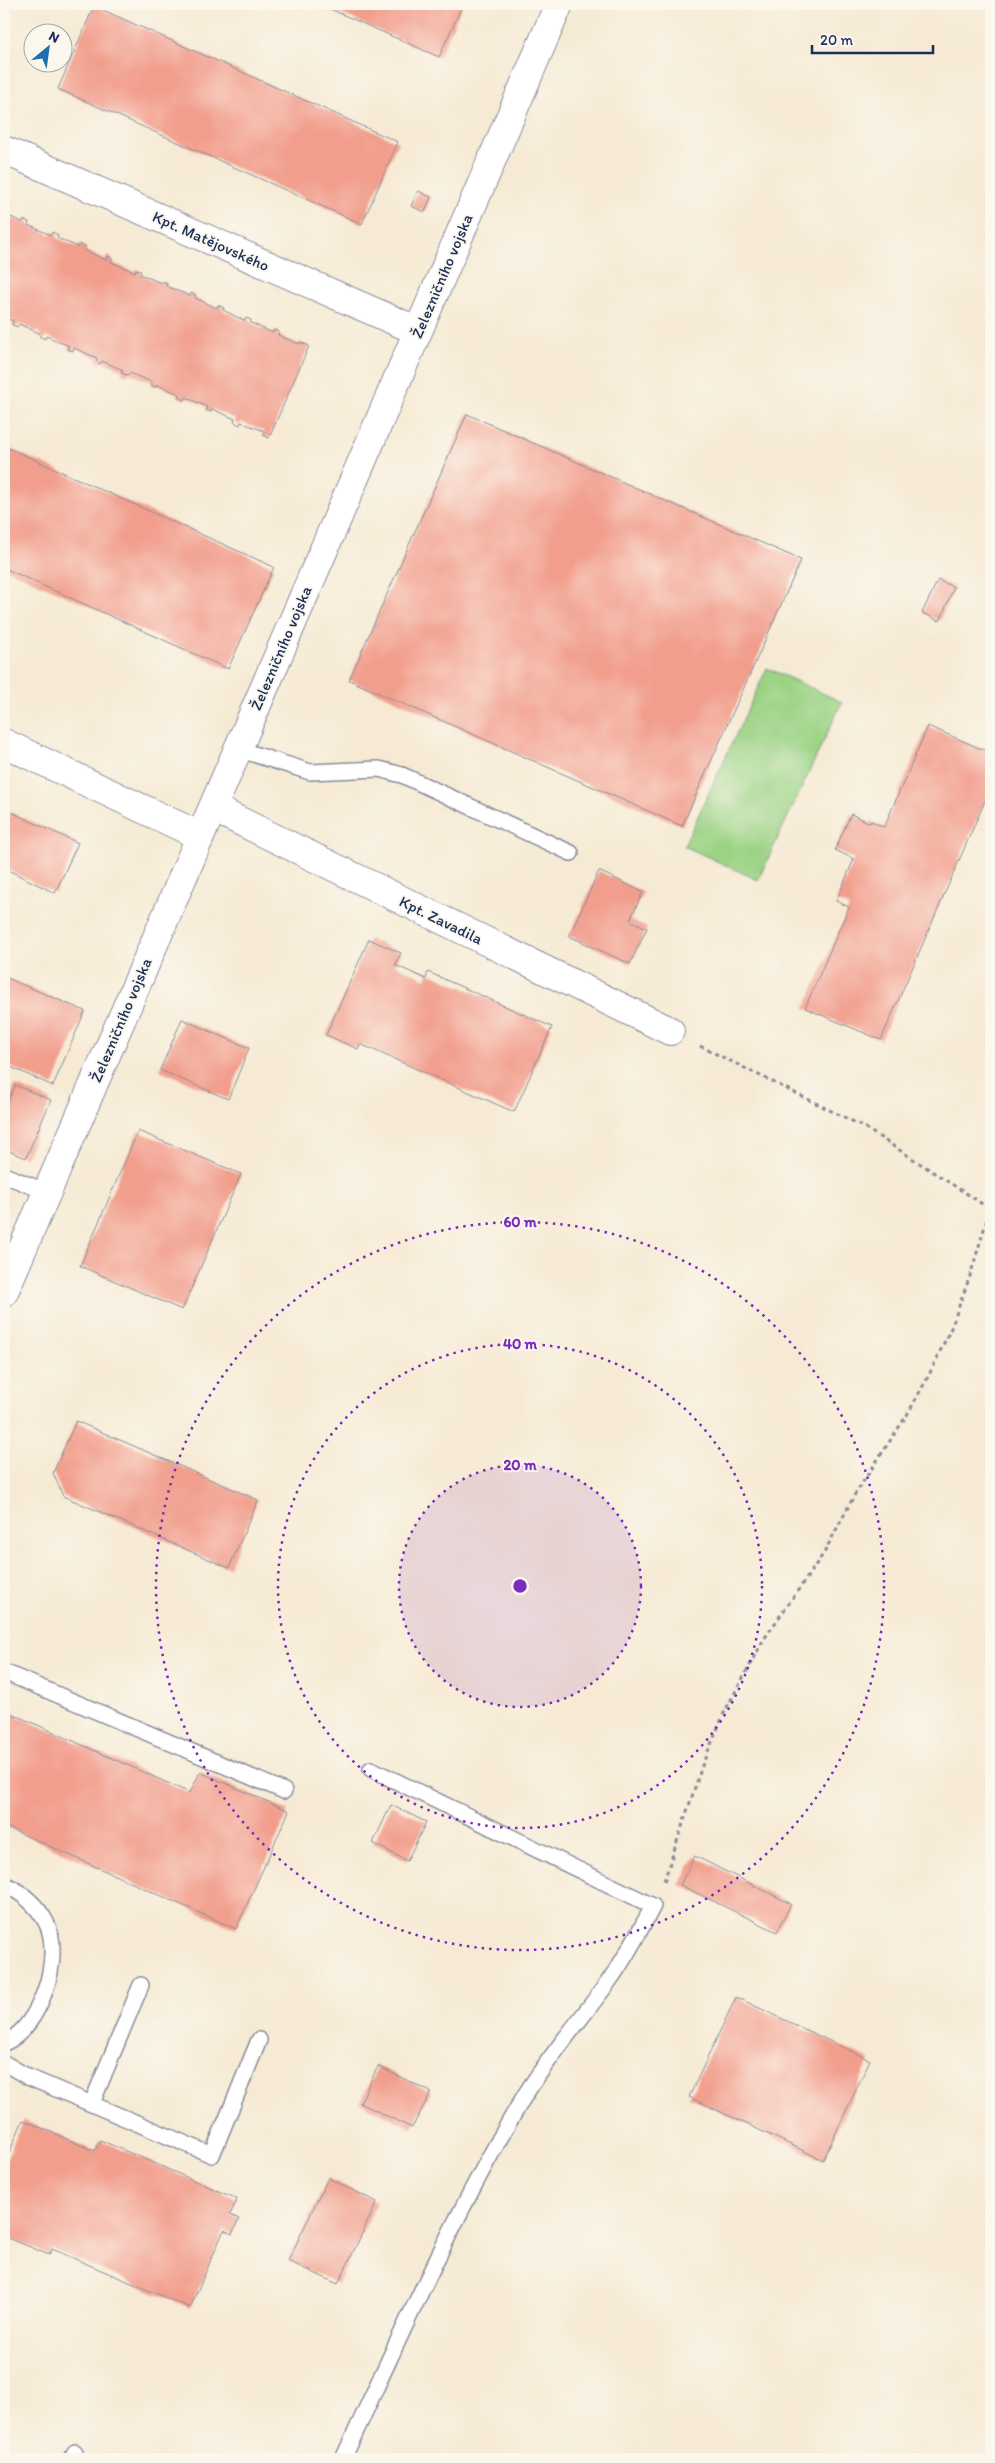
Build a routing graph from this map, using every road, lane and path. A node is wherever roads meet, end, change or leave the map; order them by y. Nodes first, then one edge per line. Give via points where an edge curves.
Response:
1 (559, 4) edge
2 (4, 150) edge
3 (418, 331) junction
4 (4, 742) edge
5 (238, 749) junction
6 (213, 808) junction
7 (200, 836) junction
8 (571, 852) dead end
9 (670, 1031) joint
10 (4, 1176) edge
11 (47, 1192) junction
12 (991, 1209) edge
13 (4, 1292) edge
14 (4, 1672) edge
15 (371, 1770) dead end
16 (284, 1791) dead end
17 (4, 1884) edge
18 (653, 1906) junction
19 (141, 1985) dead end
20 (259, 2040) dead end
21 (4, 2043) edge
22 (4, 2063) edge
23 (92, 2103) junction
24 (343, 2459) edge

1 - 3 street, Železničního vojska
2 - 3 street, Kpt. Matějovského
3 - 5 street, Železničního vojska
4 - 7 street
5 - 6 street, Železničního vojska
5 - 8 lane via 310,772 379,770 402,775
6 - 7 street, Železničního vojska
6 - 9 street, Kpt. Zavadila
7 - 11 street, Železničního vojska
9 - 12 path via 864,1127
10 - 11 lane
11 - 13 street, Železničního vojska
12 - 18 path via 951,1328 928,1377 907,1415 859,1486 824,1552 764,1639 725,1711 703,1763 667,1874
14 - 16 lane
15 - 18 lane
17 - 21 lane via 35,1906 47,1924 53,1947 45,1993 20,2032
18 - 24 lane via 610,1980 540,2070 520,2103 424,2288
19 - 23 lane
20 - 23 lane via 212,2154
22 - 23 lane

